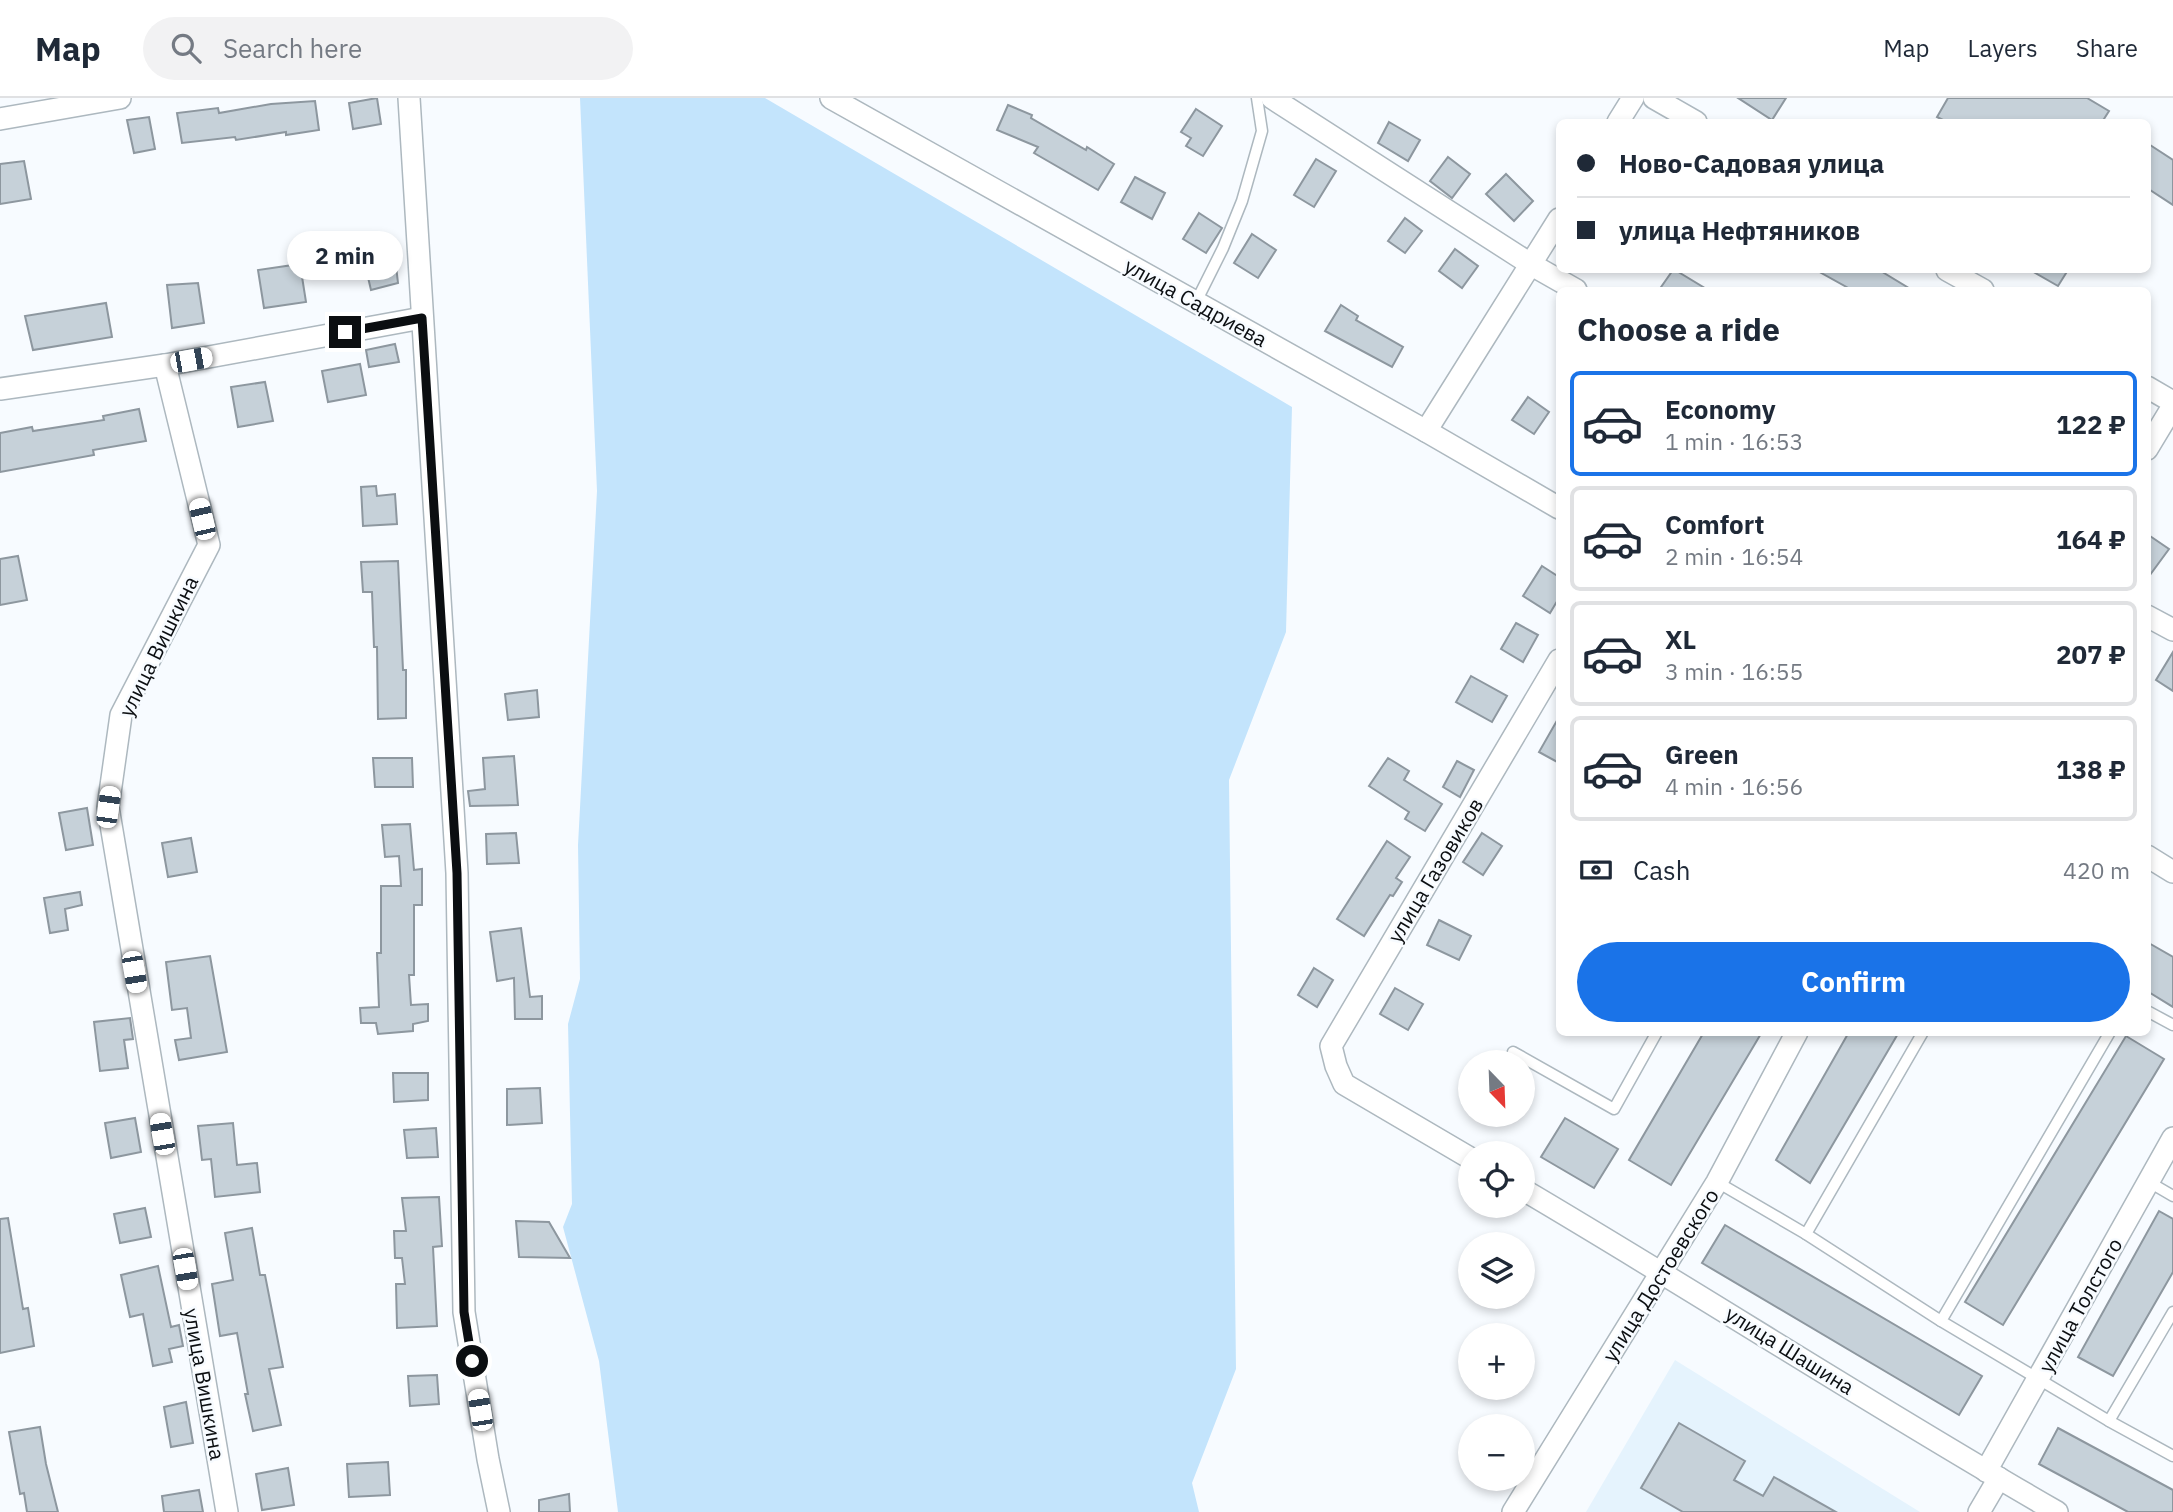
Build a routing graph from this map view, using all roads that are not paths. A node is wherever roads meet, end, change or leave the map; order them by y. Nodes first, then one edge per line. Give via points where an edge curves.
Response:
1 (120, 98) edge
2 (409, 98) edge
3 (831, 98) edge
4 (1257, 98) edge
5 (1272, 98) edge
6 (1633, 98) edge
7 (1654, 98) edge
8 (0, 119) edge
9 (1620, 119) edge
10 (1691, 119) edge
11 (1556, 224) edge
12 (1532, 265) junction
13 (1952, 273) edge
14 (1571, 287) edge
15 (1978, 287) edge
16 (1196, 302) junction
17 (422, 318) junction
18 (165, 365) junction
19 (0, 388) edge
20 (2151, 390) edge
21 (2173, 404) edge
22 (1426, 431) junction
23 (2151, 442) edge
24 (1556, 506) edge
25 (2151, 618) edge
26 (2173, 630) edge
27 (1556, 665) edge
28 (2151, 858) edge
29 (2173, 872) edge
30 (2151, 1013) edge
31 (2173, 1025) edge
32 (1655, 1036) edge
33 (1795, 1036) edge
34 (1921, 1036) edge
35 (2108, 1036) edge
36 (1535, 1064) edge
37 (2173, 1138) edge
38 (1458, 1151) edge
39 (1717, 1182) junction
40 (2149, 1182) junction
41 (2173, 1195) edge
42 (1535, 1197) edge
43 (1806, 1234) junction
44 (1661, 1271) junction
45 (2173, 1312) edge
46 (1941, 1321) junction
47 (2039, 1379) junction
48 (2109, 1421) junction
49 (2173, 1456) edge
50 (1992, 1475) junction
51 (227, 1512) edge
52 (499, 1512) edge
53 (1513, 1512) edge
54 (1979, 1512) edge
55 (2057, 1512) edge

1 - 8 street
2 - 17 street
3 - 16 street, улица Садриева
4 - 16 lane via 1262,131 1242,201
5 - 12 street
6 - 9 street
7 - 10 street
11 - 12 street
12 - 14 street
12 - 22 street
13 - 15 street
16 - 22 street, улица Садриева
17 - 18 street
17 - 52 street via 457,873 464,1312
18 - 19 street
18 - 51 street, улица Вишкина via 209,545 121,715 108,807
20 - 21 street
21 - 23 street
22 - 24 street, улица Садриева
25 - 26 street
27 - 38 street, улица Газовиков via 1331,1046 1344,1084
28 - 29 street
30 - 31 lane
32 - 36 lane via 1614,1109
33 - 39 street, улица Достоевского
34 - 43 lane
35 - 46 lane
37 - 40 street, улица Толстого
39 - 43 lane
39 - 44 street, улица Достоевского
40 - 41 lane
40 - 47 street, улица Толстого
42 - 44 street, улица Шашина
43 - 46 lane
44 - 50 street, улица Шашина
44 - 53 street, улица Достоевского
45 - 48 lane
46 - 47 lane
47 - 48 lane
47 - 50 street, улица Толстого
48 - 49 lane
50 - 54 street, улица Толстого
50 - 55 street, улица Шашина

